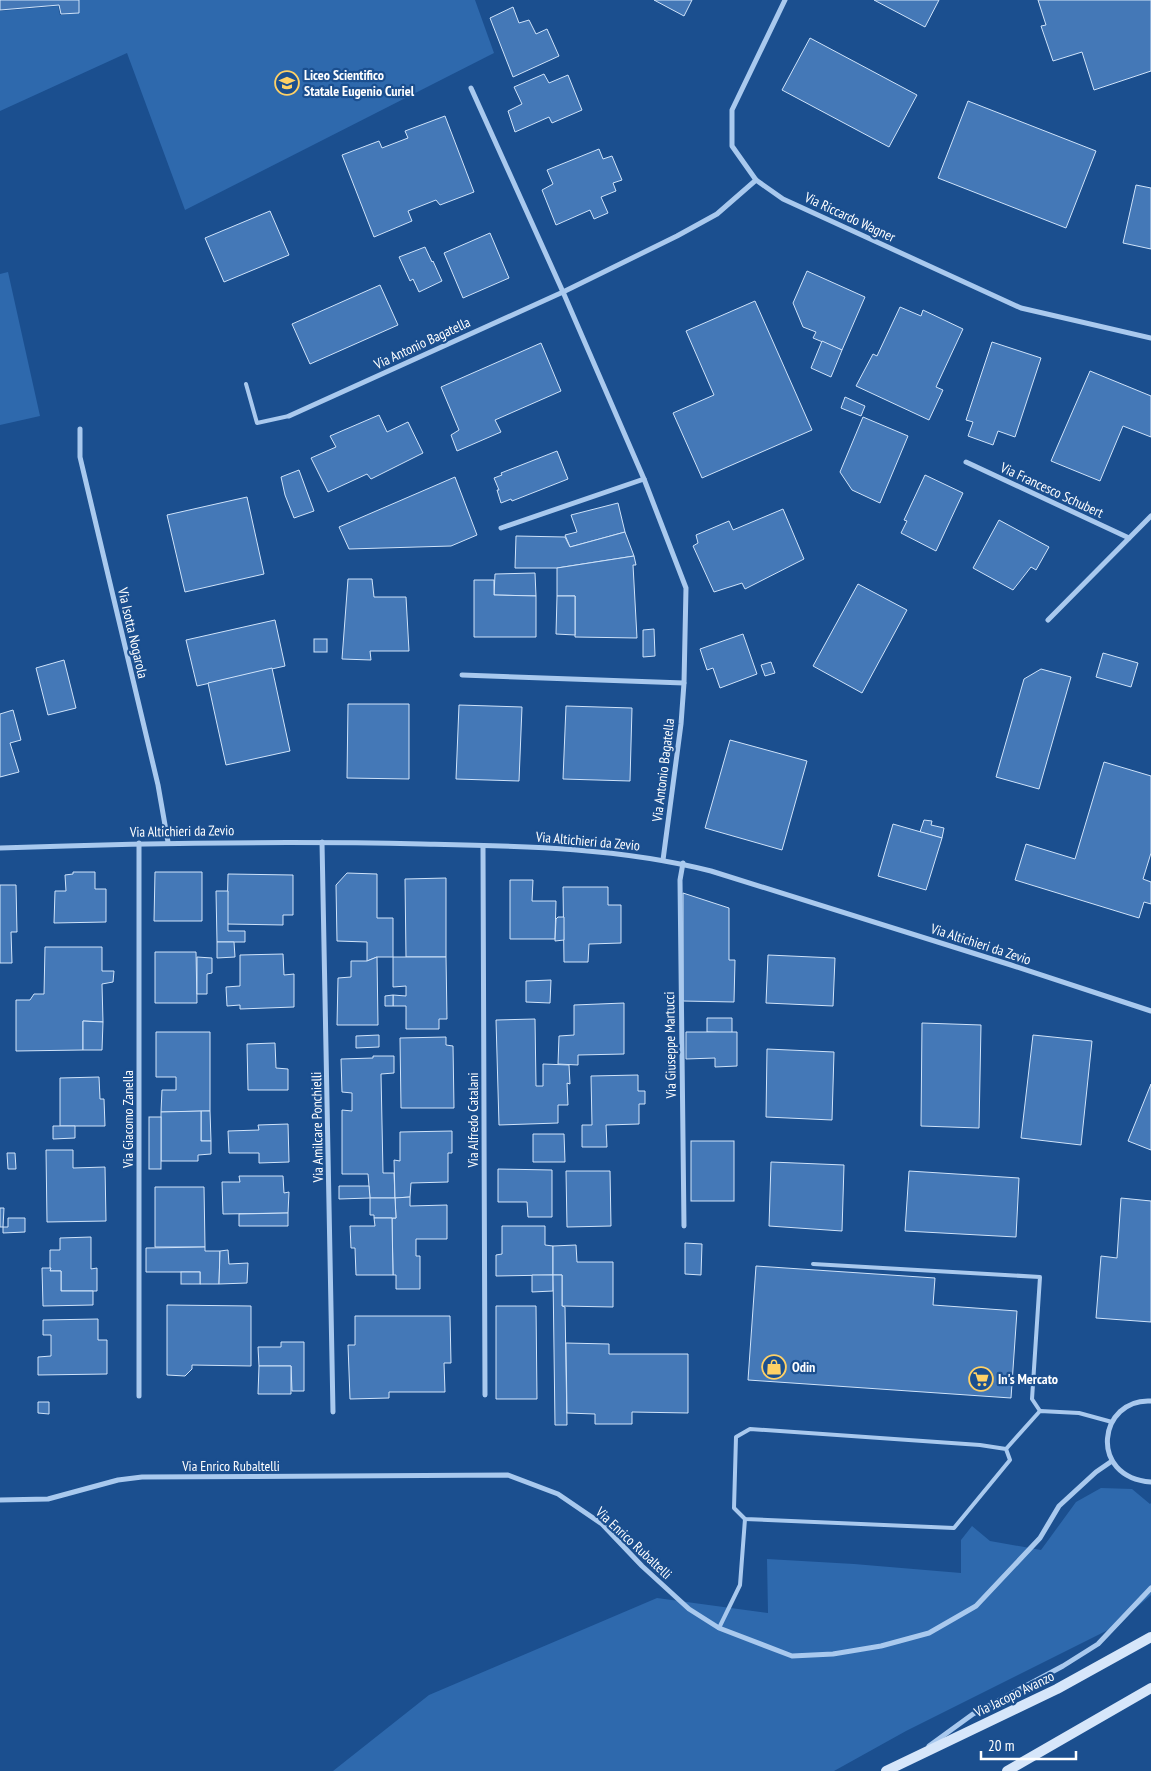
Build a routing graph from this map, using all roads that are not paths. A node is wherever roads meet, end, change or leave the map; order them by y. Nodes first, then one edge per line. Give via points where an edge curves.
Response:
1 (785, 0) edge
2 (470, 88) dead end
3 (756, 180) junction
4 (563, 292) junction
5 (1151, 338) edge
6 (246, 384) dead end
7 (290, 416) joint
8 (80, 429) dead end
9 (966, 462) dead end
10 (644, 479) junction
11 (1151, 516) edge
12 (501, 528) dead end
13 (1129, 538) junction
14 (1048, 620) dead end
15 (462, 675) dead end
16 (684, 684) junction
17 (168, 842) junction
18 (322, 842) junction
19 (140, 843) junction
20 (483, 846) junction
21 (0, 848) edge
22 (663, 860) junction
23 (683, 864) junction
24 (1151, 1011) edge
25 (684, 1226) dead end
26 (813, 1264) dead end
27 (485, 1395) dead end
28 (139, 1396) dead end
29 (1151, 1401) edge
30 (1040, 1411) junction
31 (333, 1412) dead end
32 (1112, 1422) junction
33 (1006, 1449) junction
34 (1112, 1461) junction
35 (1151, 1482) edge
36 (0, 1500) edge
37 (745, 1519) junction
38 (1151, 1588) edge
39 (719, 1628) junction
40 (1151, 1637) edge
41 (1151, 1688) edge
42 (915, 1756) junction
43 (886, 1771) edge
44 (1008, 1771) edge

1 - 3 street, Via Riccardo Wagner via 732,110 732,146
2 - 4 street, Via Antonio Bagatella
3 - 4 street via 717,214
3 - 5 street, Via Riccardo Wagner via 783,199 1021,308
4 - 7 street, Via Antonio Bagatella
4 - 10 street, Via Antonio Bagatella
6 - 7 lane via 257,423
8 - 17 street, Via Isotta Nogarola via 80,457 158,786
9 - 13 street, Via Francesco Schubert
10 - 12 street
10 - 16 street, Via Antonio Bagatella via 686,588
11 - 13 street
13 - 14 street
15 - 16 street
16 - 22 street, Via Antonio Bagatella
17 - 18 street, Via Altichieri da Zevio
17 - 19 street, Via Altichieri da Zevio
18 - 20 street, Via Altichieri da Zevio
18 - 31 street, Via Amilcare Ponchielli
19 - 21 street, Via Altichieri da Zevio
19 - 28 street, Via Giacomo Zanella
20 - 22 street, Via Altichieri da Zevio via 583,850
20 - 27 street, Via Alfredo Catalani
22 - 23 street, Via Altichieri da Zevio
23 - 24 street, Via Altichieri da Zevio
23 - 25 street, Via Giuseppe Martucci via 680,890
26 - 30 lane via 1040,1277 1032,1398
29 - 32 street via 1135,1402
30 - 32 lane via 1079,1413
30 - 33 lane
32 - 34 street via 1107,1440
33 - 37 lane via 1010,1460 954,1528
33 - 37 lane via 980,1444 750,1429 736,1437 734,1508
34 - 35 street via 1128,1477
34 - 39 street, Via Enrico Rubaltelli via 1059,1506 1040,1538 976,1606 929,1633 881,1646 833,1654 792,1656
36 - 39 street, Via Enrico Rubaltelli via 48,1499 118,1480 142,1477 508,1475 558,1494 602,1524 689,1609
37 - 39 lane via 740,1585
38 - 42 street via 1098,1644 973,1714
40 - 42 main road, Via Jacopo Avanzo via 1057,1689
41 - 44 main road
42 - 43 main road, Via Jacopo Avanzo

